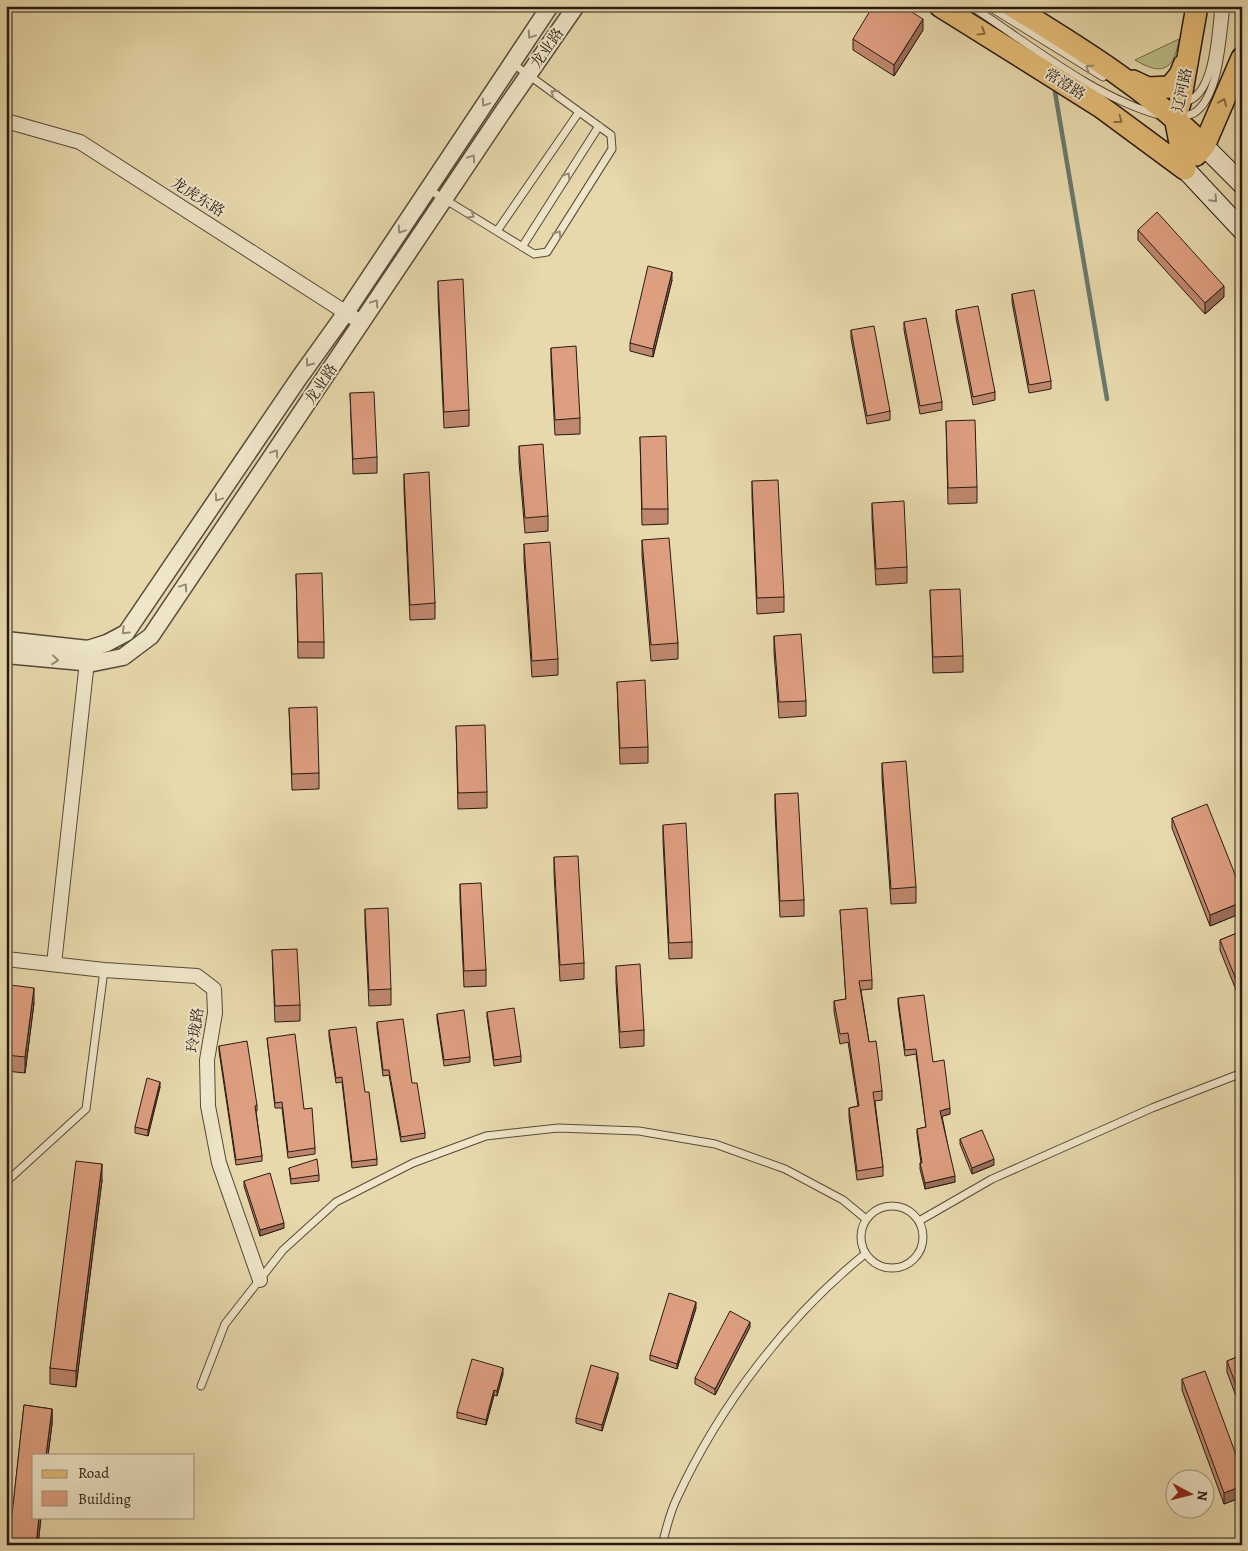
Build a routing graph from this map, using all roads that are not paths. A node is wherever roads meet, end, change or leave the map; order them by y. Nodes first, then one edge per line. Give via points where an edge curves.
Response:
1 (550, 6) edge
2 (576, 6) edge
3 (940, 6) edge
4 (971, 6) edge
5 (988, 6) edge
6 (1012, 6) edge
7 (1197, 6) edge
8 (1219, 6) edge
9 (1226, 6) edge
10 (1192, 44) junction
11 (1242, 58) edge
12 (512, 63) junction
13 (528, 75) junction
14 (1118, 81) junction
15 (1168, 104) junction
16 (579, 112) junction
17 (6, 121) edge
18 (599, 126) junction
19 (1204, 146) junction
20 (1185, 169) junction
21 (1242, 184) edge
22 (428, 189) junction
23 (444, 199) junction
24 (1242, 230) edge
25 (497, 232) junction
26 (522, 247) junction
27 (347, 311) junction
28 (362, 323) junction
29 (6, 640) edge
30 (6, 655) edge
31 (88, 656) junction
32 (6, 959) edge
33 (54, 964) junction
34 (104, 970) junction
35 (1242, 1073) edge
36 (6, 1182) edge
37 (866, 1219) junction
38 (919, 1221) junction
39 (865, 1254) junction
40 (260, 1280) junction
41 (201, 1386) dead end
42 (662, 1545) edge

1 -> 12 street, 龙业路
2 - 13 street, 龙业路
3 -> 20 main road, 常澄路 via 1101,107
4 - 15 lane via 1103,92 1139,109
14 -> 5 lane
6 - 14 main road
7 - 10 main road, 辽河路
8 - 15 lane via 1206,83 1196,98
9 - 15 lane via 1209,94 1193,114
10 - 14 main road via 1180,75 1170,87 1148,88
10 - 15 main road, 辽河路
19 -> 11 main road
12 - 13 lane
12 -> 22 street, 龙业路
16 -> 13 lane
23 -> 13 street, 龙业路
14 - 15 main road
15 - 19 main road
15 - 20 main road, 辽河路
16 - 18 lane
16 - 25 lane
17 - 27 street, 龙虎东路 via 80,142
26 -> 18 lane
26 -> 18 lane via 534,254 547,252 612,149 611,135
19 - 20 main road
19 - 21 main road
20 -> 24 main road
22 - 23 lane
22 -> 27 street, 龙业路
23 -> 25 lane
28 -> 23 street, 龙业路
25 - 26 lane
27 - 28 street, 龙虎东路
27 -> 31 street, 龙业路 via 126,633
31 -> 28 street, 龙业路 via 123,657 151,636
29 - 31 street, 龙业路
30 -> 31 street, 龙业路
31 - 33 street
32 - 33 street, 玲珑路
33 - 34 street, 玲珑路
34 - 36 lane via 86,1108
34 - 40 street, 玲珑路 via 197,976 214,990 215,1013 207,1060 208,1106 219,1163
35 - 38 lane via 1152,1108 992,1179
37 - 38 lane via 875,1210 899,1206
37 - 39 lane via 860,1239
37 - 40 lane via 843,1200 785,1169 715,1144 640,1130 558,1128 486,1136 413,1163 336,1202 282,1250
38 - 39 lane via 922,1247 904,1266 891,1269 878,1266
39 - 42 lane via 834,1279 764,1357 708,1437 676,1500
40 - 41 lane via 225,1324

